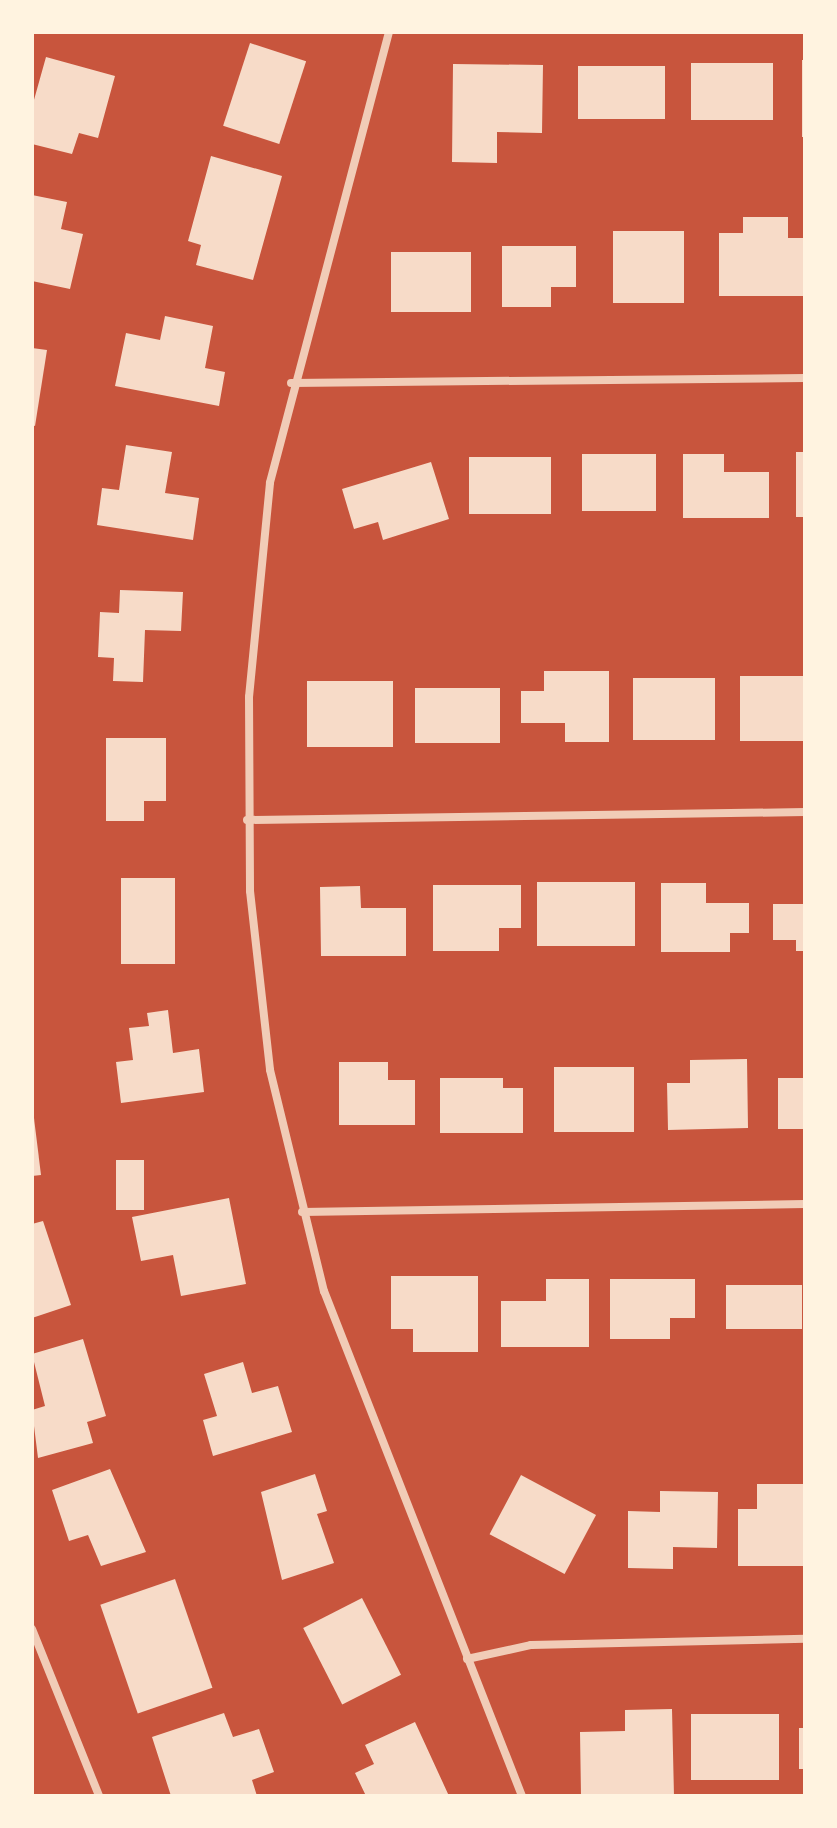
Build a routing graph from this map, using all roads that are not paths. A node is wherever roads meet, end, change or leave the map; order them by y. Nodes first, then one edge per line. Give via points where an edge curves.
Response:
1 (389, 32) edge
2 (805, 378) edge
3 (291, 383) junction
4 (805, 812) edge
5 (247, 820) junction
6 (805, 1204) edge
7 (302, 1212) junction
8 (32, 1629) edge
9 (805, 1639) edge
10 (467, 1659) junction
11 (99, 1796) edge
12 (522, 1796) edge

1 - 3 street
2 - 3 street
3 - 5 street via 257,589
4 - 5 street
5 - 7 street via 261,1010
6 - 7 street
7 - 10 street via 347,1359
8 - 11 street
9 - 10 street via 531,1645
10 - 12 street

